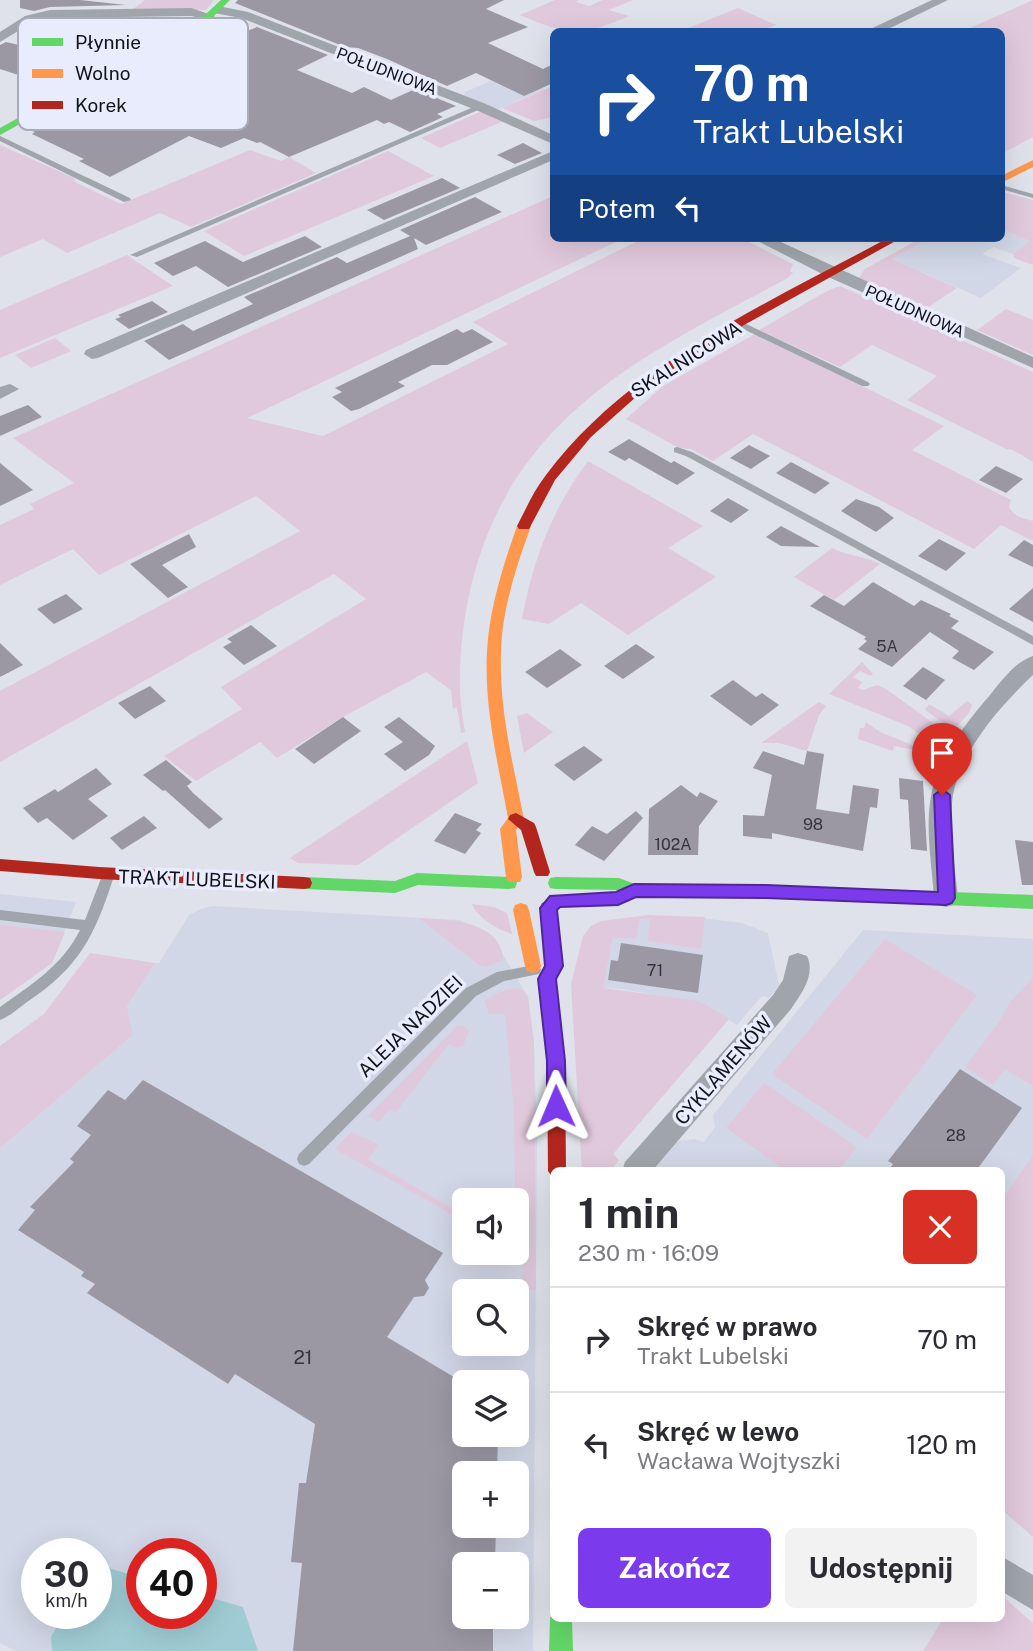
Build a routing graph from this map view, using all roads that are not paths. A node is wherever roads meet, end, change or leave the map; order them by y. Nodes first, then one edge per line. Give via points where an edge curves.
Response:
1 (942, 0) edge
2 (218, 9) edge
3 (33, 18) edge
4 (202, 18) edge
5 (18, 26) edge
6 (879, 28) edge
7 (0, 38) edge
8 (481, 107) junction
9 (18, 122) edge
10 (0, 132) edge
11 (0, 138) edge
12 (550, 139) edge
13 (550, 156) edge
14 (1033, 163) edge
15 (1005, 178) edge
16 (1005, 188) edge
17 (1033, 196) edge
18 (127, 201) dead end
19 (768, 242) edge
20 (889, 242) edge
21 (134, 255) dead end
22 (832, 274) junction
23 (740, 324) junction
24 (92, 354) dead end
25 (1033, 363) edge
26 (865, 384) dead end
27 (677, 450) dead end
28 (1033, 641) edge
29 (1033, 663) edge
30 (516, 819) junction
31 (0, 864) edge
32 (542, 872) junction
33 (108, 876) junction
34 (512, 880) junction
35 (556, 883) junction
36 (395, 887) junction
37 (634, 890) junction
38 (421, 896) dead end
39 (946, 898) junction
40 (585, 900) dead end
41 (1033, 902) edge
42 (557, 903) junction
43 (521, 910) junction
44 (0, 915) edge
45 (88, 926) junction
46 (798, 963) dead end
47 (541, 974) junction
48 (0, 1014) edge
49 (304, 1159) dead end
50 (557, 1167) edge
51 (638, 1167) edge
52 (1005, 1575) edge
53 (1033, 1594) edge
54 (561, 1622) edge
55 (561, 1651) edge

1 - 6 street
2 - 3 street, POŁUDNIOWA
2 - 4 street
2 - 8 street, POŁUDNIOWA
5 - 7 street, POŁUDNIOWA
8 - 12 street, POŁUDNIOWA
8 - 21 lane
9 - 10 street
11 - 18 lane
13 - 24 street
14 - 15 street
16 - 17 lane
19 - 22 street, POŁUDNIOWA
20 - 22 street, SKALNICOWA
22 - 23 street, SKALNICOWA
22 - 25 street, POŁUDNIOWA
23 - 26 lane
23 - 30 street, SKALNICOWA via 661,371 612,409 552,475 525,525 508,571 495,656 499,722
27 - 28 lane
29 - 39 street via 995,700 951,769 942,795
30 - 32 street, SKALNICOWA via 528,827
30 - 34 street, SKALNICOWA via 509,829
31 - 33 street, TRAKT LUBELSKI
32 - 34 street via 526,872
32 - 35 street
33 - 36 street, TRAKT LUBELSKI
33 - 45 lane
34 - 36 street, TRAKT LUBELSKI via 417,879
34 - 43 street via 508,897
35 - 37 street via 619,884
35 - 42 street
36 - 38 street, TRAKT LUBELSKI
37 - 39 street
37 - 40 street via 618,898
39 - 41 street
42 - 43 street via 538,912
42 - 47 street via 554,966
43 - 47 street
44 - 45 lane
45 - 48 lane via 68,962
46 - 51 street, CYKLAMENÓW via 795,983 782,1002
47 - 49 lane, ALEJA NADZIEI via 502,976 471,992
47 - 50 street via 556,1061
52 - 53 street
54 - 55 street

